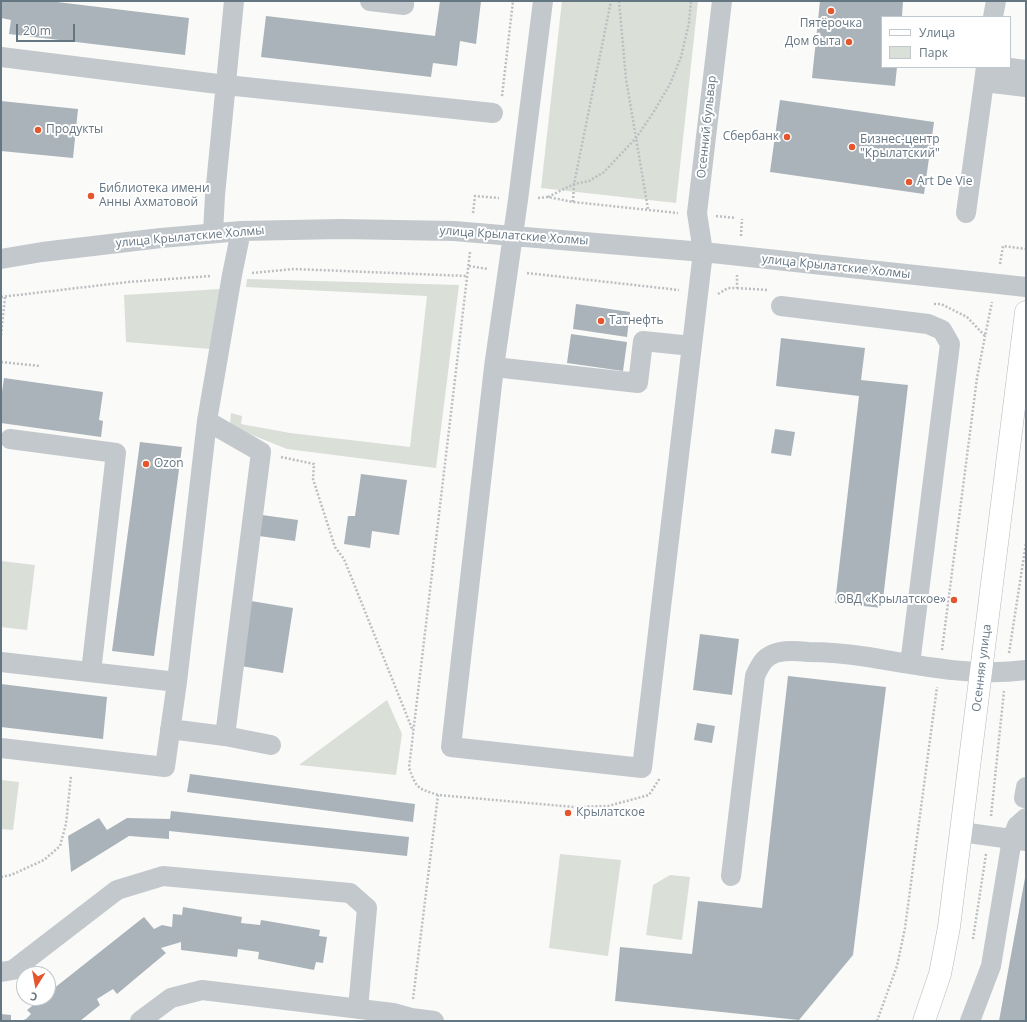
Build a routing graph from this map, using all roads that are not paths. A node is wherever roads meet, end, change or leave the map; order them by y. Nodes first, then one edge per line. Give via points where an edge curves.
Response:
1 (234, 1) edge
2 (370, 1) edge
3 (404, 1) edge
4 (543, 1) edge
5 (722, 1) edge
6 (996, 1) edge
7 (993, 16) edge
8 (1, 57) edge
9 (1010, 68) edge
10 (1026, 70) edge
11 (985, 74) edge
12 (226, 85) junction
13 (1026, 87) edge
14 (493, 113) road end
15 (966, 213) dead end
16 (241, 231) junction
17 (213, 233) junction
18 (513, 235) junction
19 (703, 252) junction
20 (1, 259) edge
21 (1026, 287) edge
22 (781, 306) dead end
23 (1026, 312) edge
24 (692, 346) junction
25 (494, 367) junction
26 (207, 420) junction
27 (10, 439) dead end
28 (1, 662) edge
29 (910, 664) junction
30 (1026, 670) edge
31 (91, 672) junction
32 (982, 672) junction
33 (177, 682) junction
34 (170, 729) junction
35 (225, 736) junction
36 (271, 744) dead end
37 (1, 748) edge
38 (1026, 818) edge
39 (961, 832) junction
40 (1019, 840) edge
41 (731, 876) dead end
42 (1, 972) edge
43 (358, 1009) junction
44 (411, 1020) edge
45 (140, 1021) edge
46 (434, 1021) edge
47 (924, 1021) edge
48 (970, 1021) edge

1 - 12 street
2 - 3 street via 404,5
4 - 18 street
5 - 19 street, Осенний бульвар via 697,213
6 - 7 street
8 - 12 street
9 - 10 street
11 - 13 street
11 - 15 street
12 - 14 street
12 - 17 street
16 - 17 street, улица Крылатские Холмы
16 - 18 street, улица Крылатские Холмы via 341,229
16 - 26 street
17 - 20 street, улица Крылатские Холмы
18 - 19 street, улица Крылатские Холмы
18 - 25 street
19 - 21 street, улица Крылатские Холмы
19 - 24 street, Осенний бульвар
22 - 29 street via 928,324 942,330 950,344
23 - 32 main road, Осенняя улица
24 - 25 street via 643,341 638,383
24 - 25 street, Осенний бульвар via 642,768 452,747
26 - 33 street
26 - 35 street via 261,452
27 - 31 street via 116,454
28 - 31 street
29 - 32 street via 939,670
29 - 41 street via 839,653 800,651 780,652 762,662 756,676
30 - 32 street
31 - 33 street
32 - 39 main road, Осенняя улица
33 - 34 street
34 - 35 street
34 - 37 street via 165,767
35 - 36 street
38 - 40 street via 1017,826
39 - 40 street
39 - 47 main road, Осенняя улица via 950,927
40 - 48 street via 991,966
42 - 43 street via 13,970 117,890 163,876 350,893 367,908
43 - 44 street via 393,1013
43 - 45 street via 202,990 171,998
44 - 46 street

